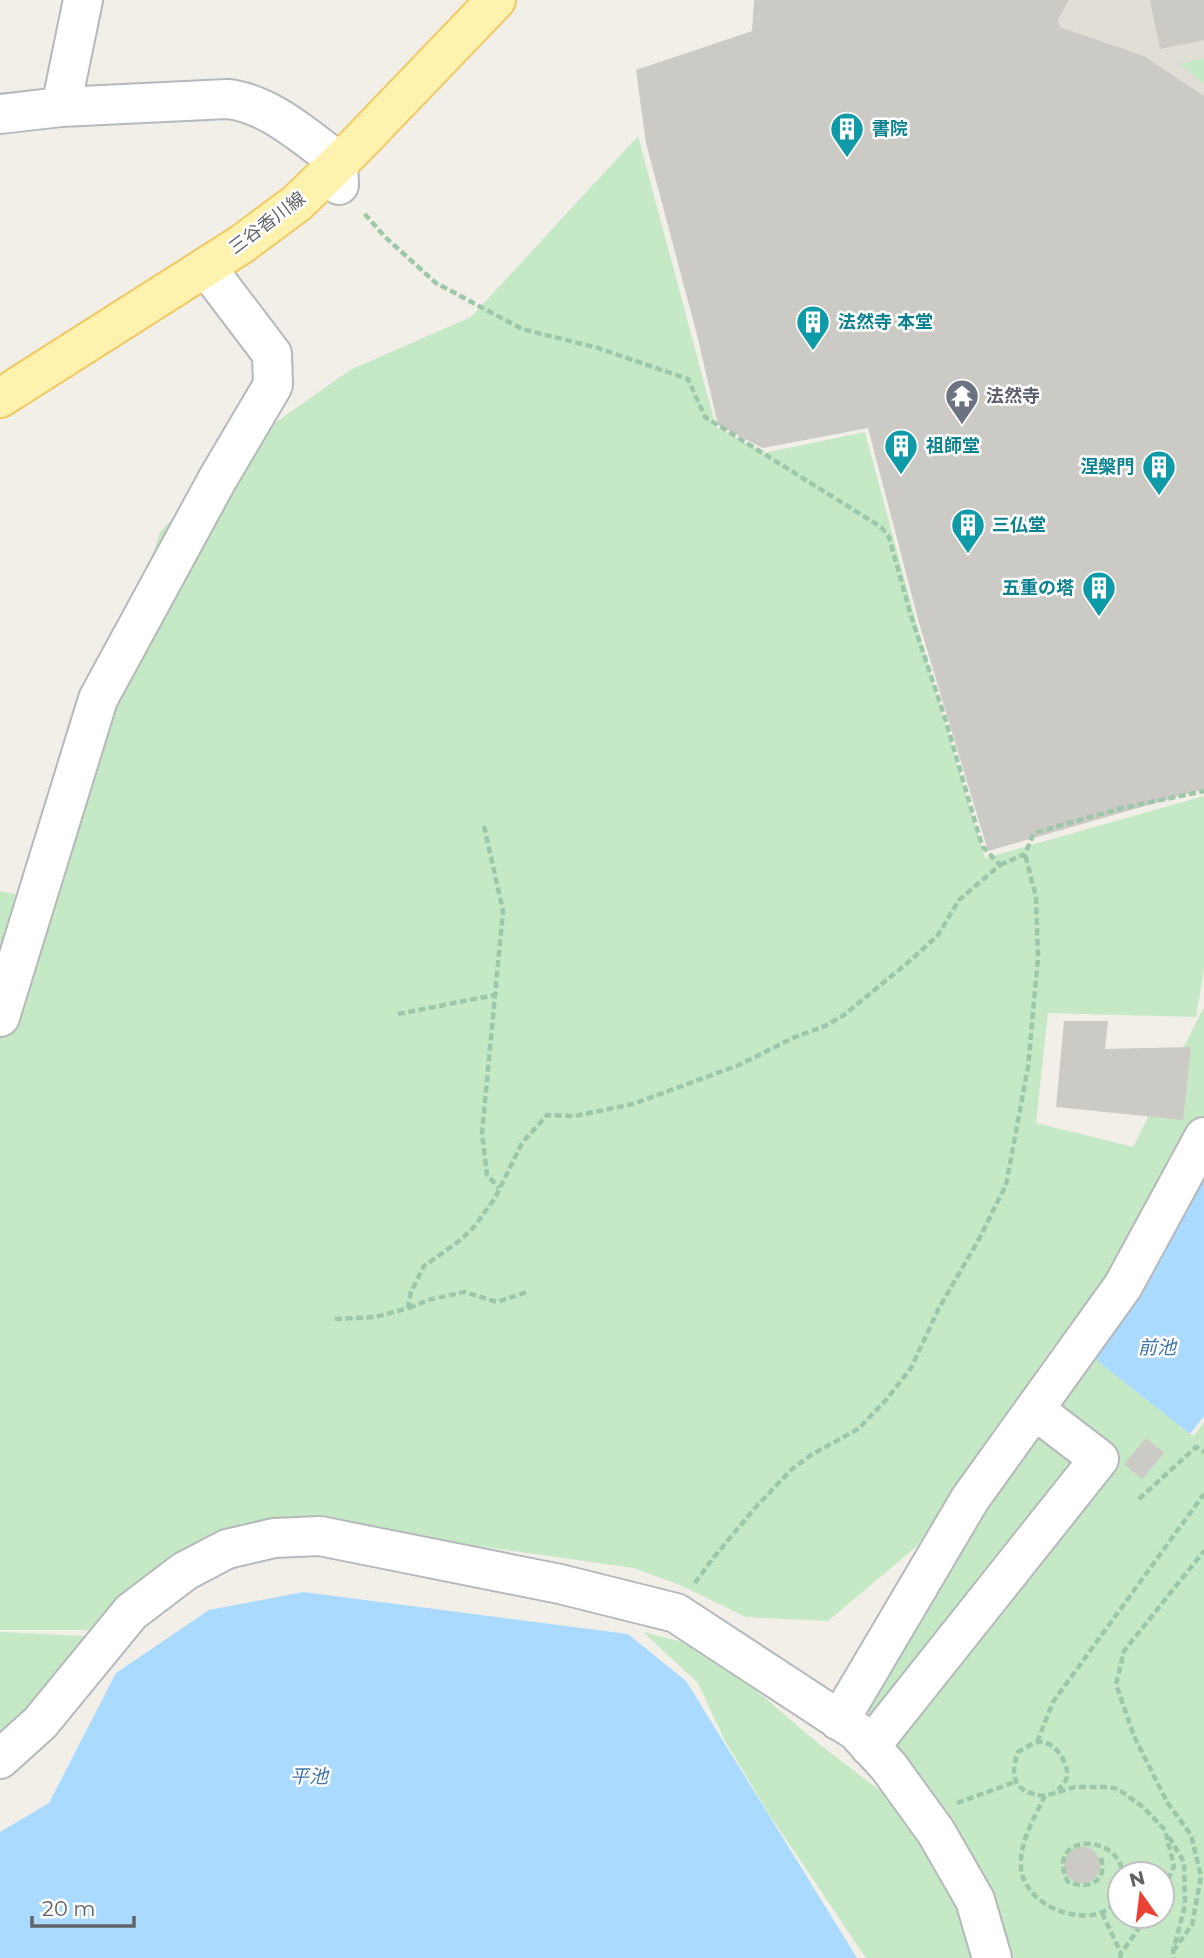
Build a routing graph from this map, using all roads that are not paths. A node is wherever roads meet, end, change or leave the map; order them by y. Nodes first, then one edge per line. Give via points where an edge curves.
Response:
1 (83, 0) edge
2 (496, 0) edge
3 (61, 107) junction
4 (0, 114) edge
5 (339, 173) junction
6 (206, 267) junction
7 (0, 398) edge
8 (0, 1017) edge
9 (1204, 1137) edge
10 (1035, 1410) junction
11 (839, 1721) junction
12 (870, 1747) junction
13 (0, 1759) edge
14 (992, 1958) edge

1 - 3 street
2 - 5 main road, 三谷香川線 via 355,148
3 - 4 street
3 - 5 street via 243,101 283,122
5 - 6 main road, 三谷香川線
6 - 7 main road, 三谷香川線
6 - 8 street via 272,354 273,385 98,699
9 - 10 street via 1123,1286
10 - 11 street via 970,1499
10 - 12 street via 1099,1459
11 - 12 street
11 - 13 street via 676,1613 560,1584 320,1536 274,1538 227,1549 185,1571 131,1612 40,1723
12 - 14 street via 923,1815 975,1900

